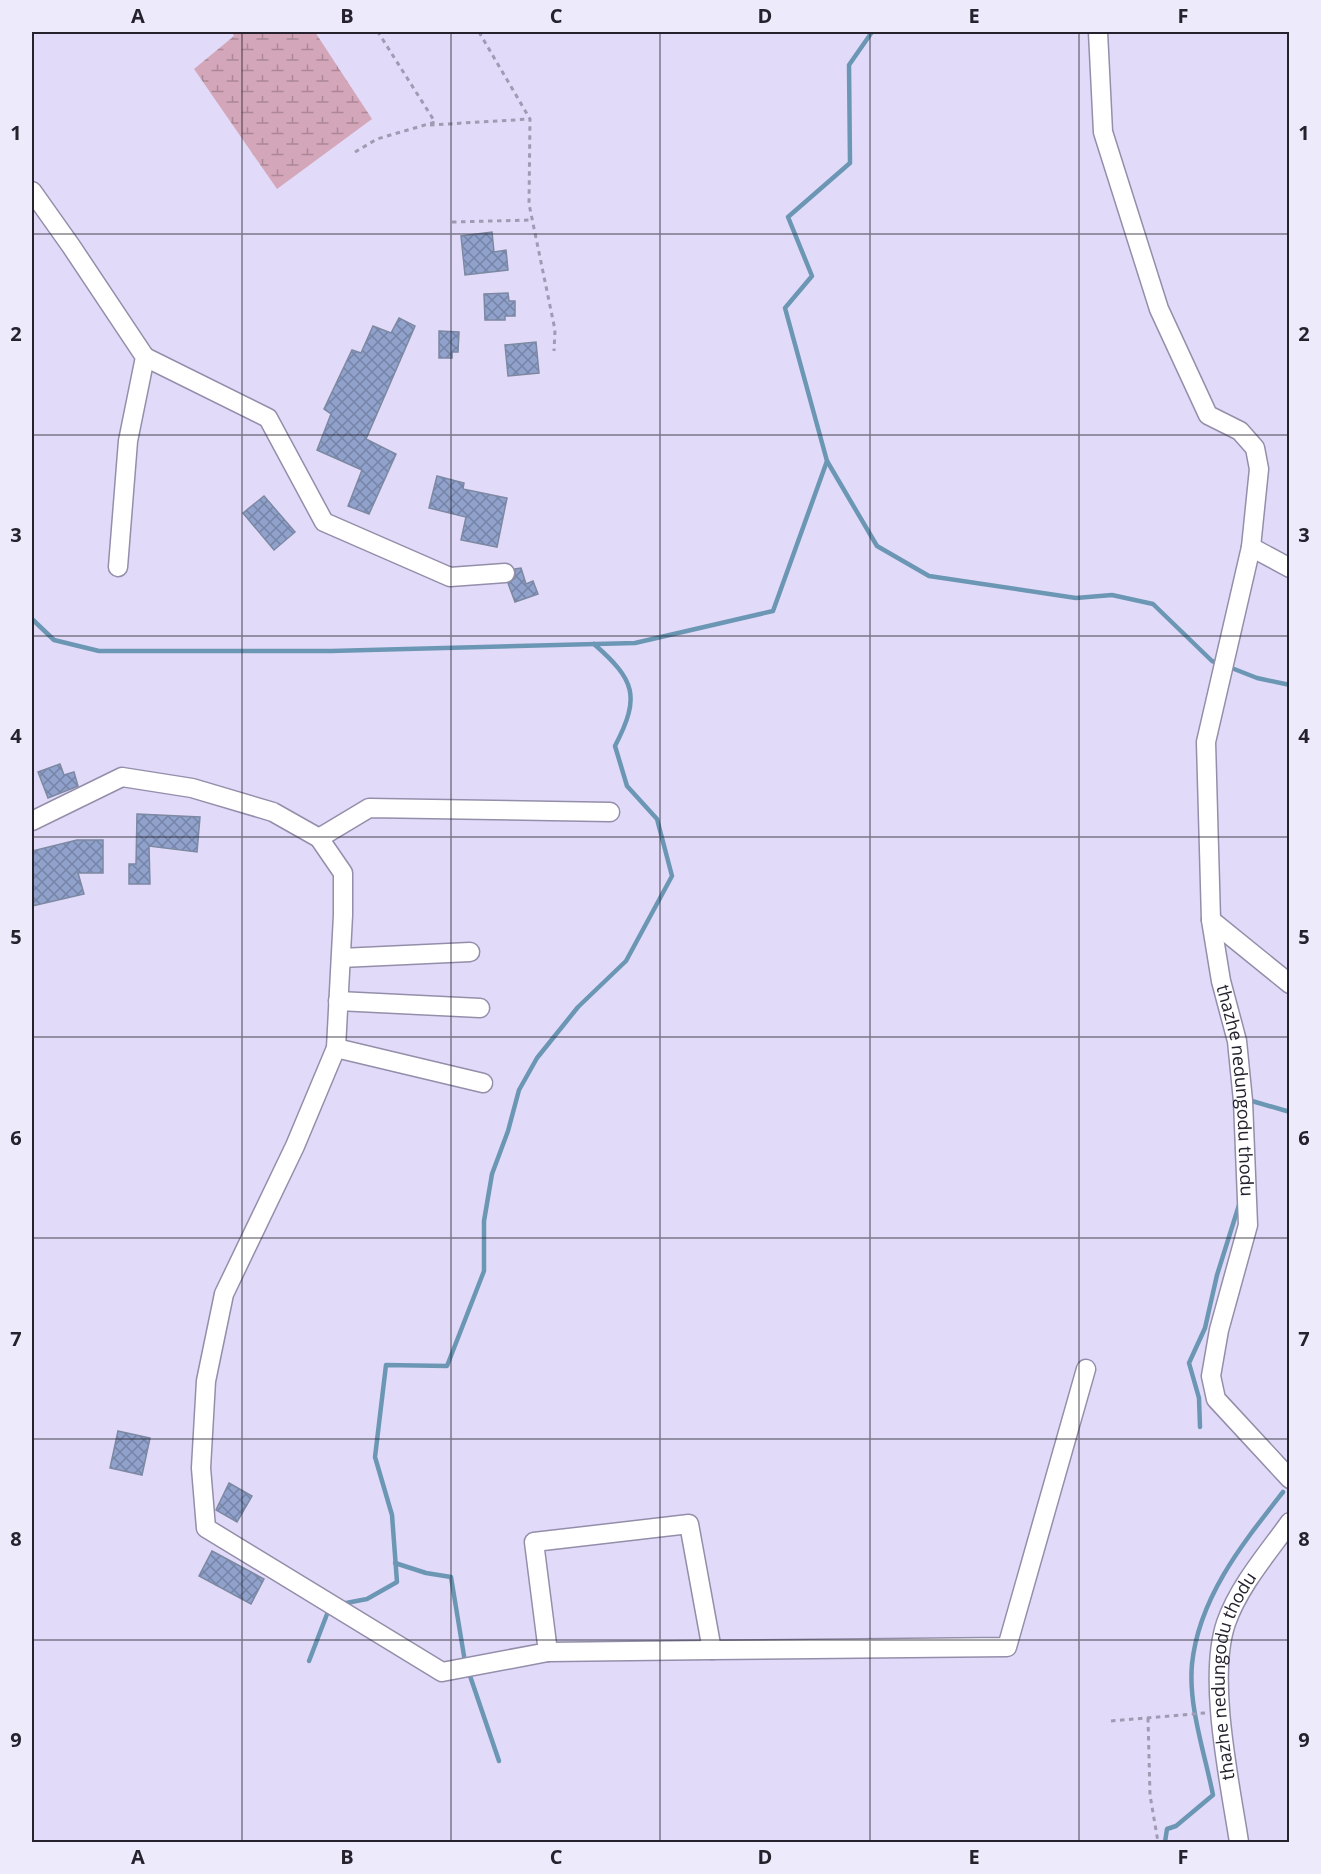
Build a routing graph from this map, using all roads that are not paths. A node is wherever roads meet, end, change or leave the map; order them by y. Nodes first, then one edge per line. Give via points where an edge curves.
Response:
1 (1098, 32) edge
2 (32, 191) edge
3 (145, 357) junction
4 (1251, 547) junction
5 (118, 567) dead end
6 (1290, 568) edge
7 (505, 573) dead end
8 (610, 812) dead end
9 (32, 821) edge
10 (319, 838) junction
11 (1211, 920) junction
12 (470, 952) dead end
13 (341, 958) junction
14 (1290, 984) edge
15 (338, 1001) junction
16 (480, 1008) dead end
17 (336, 1048) junction
18 (483, 1083) dead end
19 (1086, 1369) dead end
20 (1290, 1479) edge
21 (1290, 1522) edge
22 (712, 1650) junction
23 (548, 1652) junction
24 (1239, 1842) edge

1 - 4 street, thazhe nedungodu thodu via 1103,132 1159,309 1208,415 1240,431 1255,448 1259,492
2 - 3 street
3 - 5 street via 128,441
3 - 7 street via 268,418 324,522 450,577
4 - 6 street
4 - 11 street, thazhe nedungodu thodu via 1206,742
8 - 10 street via 369,807
9 - 10 street via 122,777 192,788 273,812
10 - 13 street via 343,873
11 - 14 street
11 - 20 street, thazhe nedungodu thodu via 1221,981 1237,1041 1244,1101 1248,1225 1218,1329 1211,1376 1215,1399
12 - 13 street
13 - 15 street
15 - 16 street
15 - 17 street
17 - 18 street
17 - 23 street via 295,1146 224,1294 206,1381 201,1468 206,1528 442,1672
19 - 22 street via 1007,1647
21 - 24 street, thazhe nedungodu thodu via 1239,1593 1220,1649 1222,1712
22 - 23 street
22 - 23 street via 689,1524 534,1542

